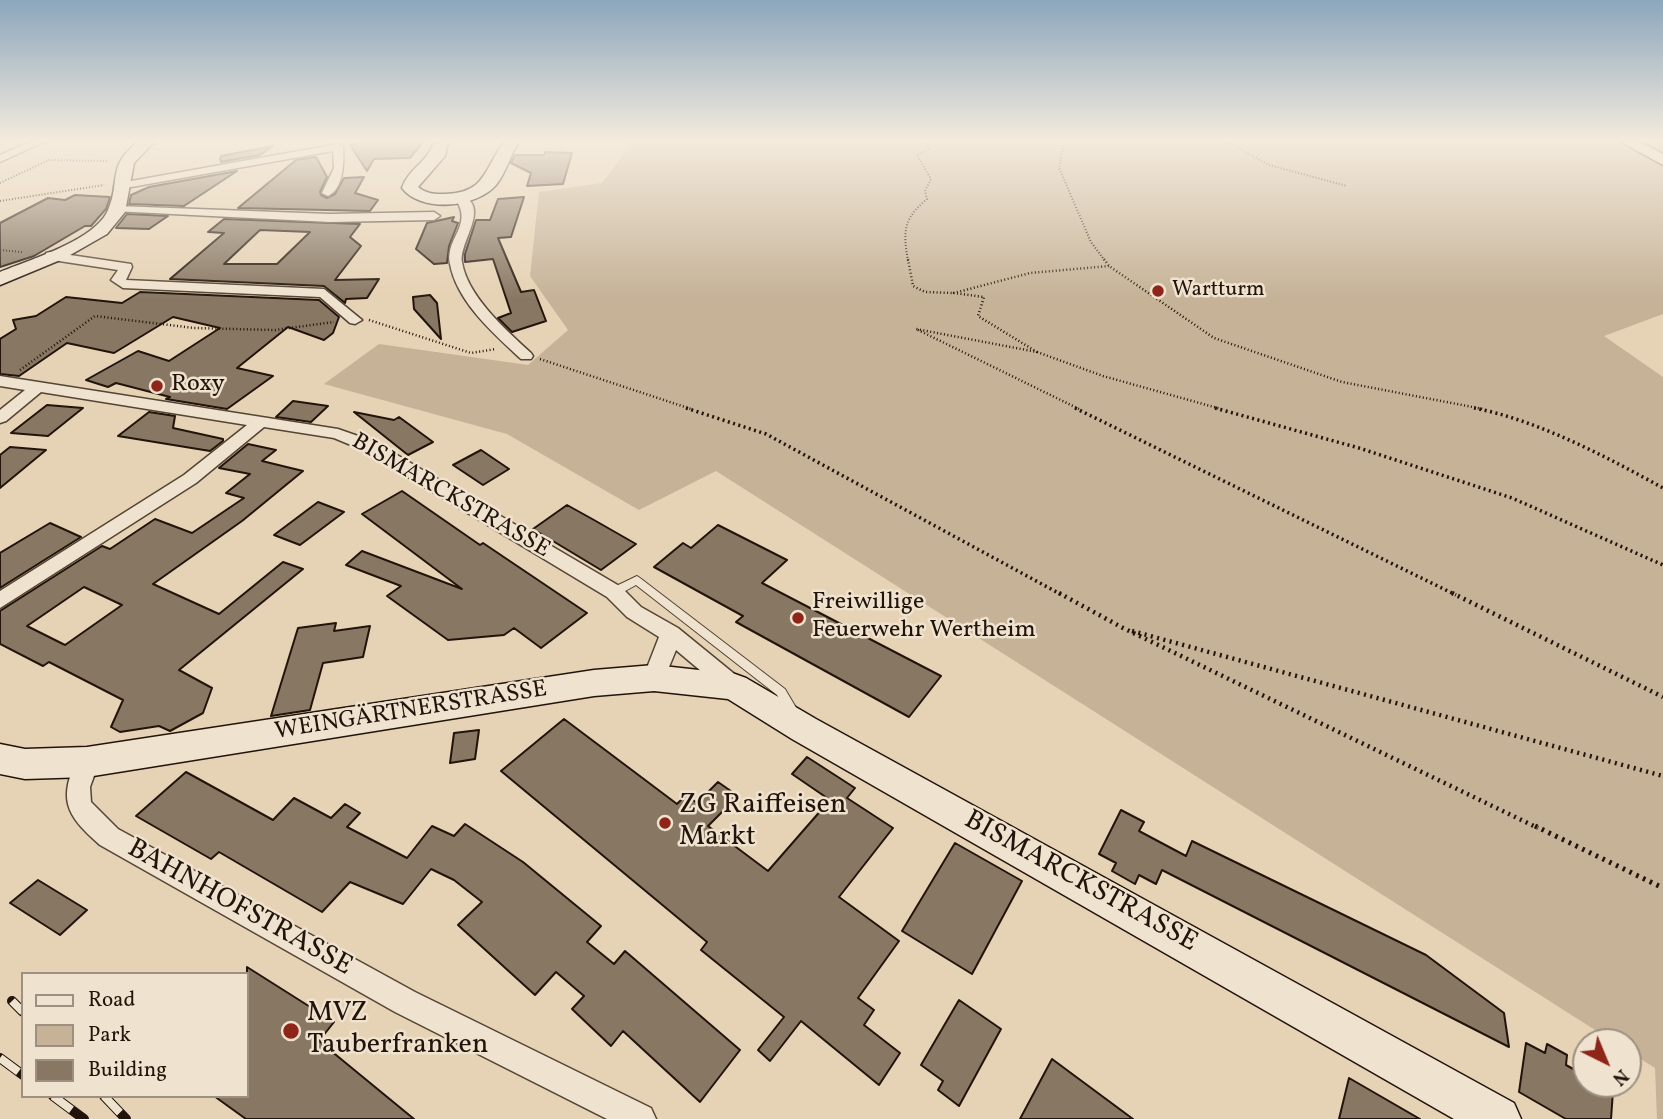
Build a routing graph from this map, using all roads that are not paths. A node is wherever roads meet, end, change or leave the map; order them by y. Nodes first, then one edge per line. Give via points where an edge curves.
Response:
1 (119, 194) edge
2 (414, 194) edge
3 (468, 194) edge
4 (460, 197) junction
5 (117, 209) junction
6 (434, 216) dead end
7 (50, 256) junction
8 (0, 279) edge
9 (355, 320) road end
10 (526, 356) road end
11 (2, 381) edge
12 (37, 388) junction
13 (0, 418) edge
14 (262, 421) junction
15 (614, 592) junction
16 (0, 600) edge
17 (671, 634) junction
18 (654, 678) junction
19 (735, 687) junction
20 (804, 729) junction
21 (0, 759) edge
22 (88, 762) junction
23 (640, 1119) edge
24 (1498, 1119) edge

1 - 5 main road
2 - 4 main road
3 - 4 main road
4 - 10 street via 470,214 456,262 468,291 487,321
5 - 6 street via 331,218
5 - 7 main road via 97,232
7 - 8 main road
7 - 9 street via 126,267 118,280 123,284 324,293
11 - 12 street, BISMARCKSTRASSE
12 - 13 street
12 - 14 street, BISMARCKSTRASSE
14 - 15 street, BISMARCKSTRASSE via 338,434 369,446
14 - 16 street via 190,479
15 - 17 street, BISMARCKSTRASSE via 634,612
15 - 20 lane via 637,580 781,692
17 - 18 street
17 - 19 street, BISMARCKSTRASSE
18 - 19 main road, WEINGÄRTNERSTRASSE
18 - 22 main road, WEINGÄRTNERSTRASSE via 567,687
19 - 20 main road, BISMARCKSTRASSE
20 - 24 main road, BISMARCKSTRASSE
21 - 22 main road via 25,764
22 - 23 street, BAHNHOFSTRASSE via 77,782 79,808 109,837 405,1002

